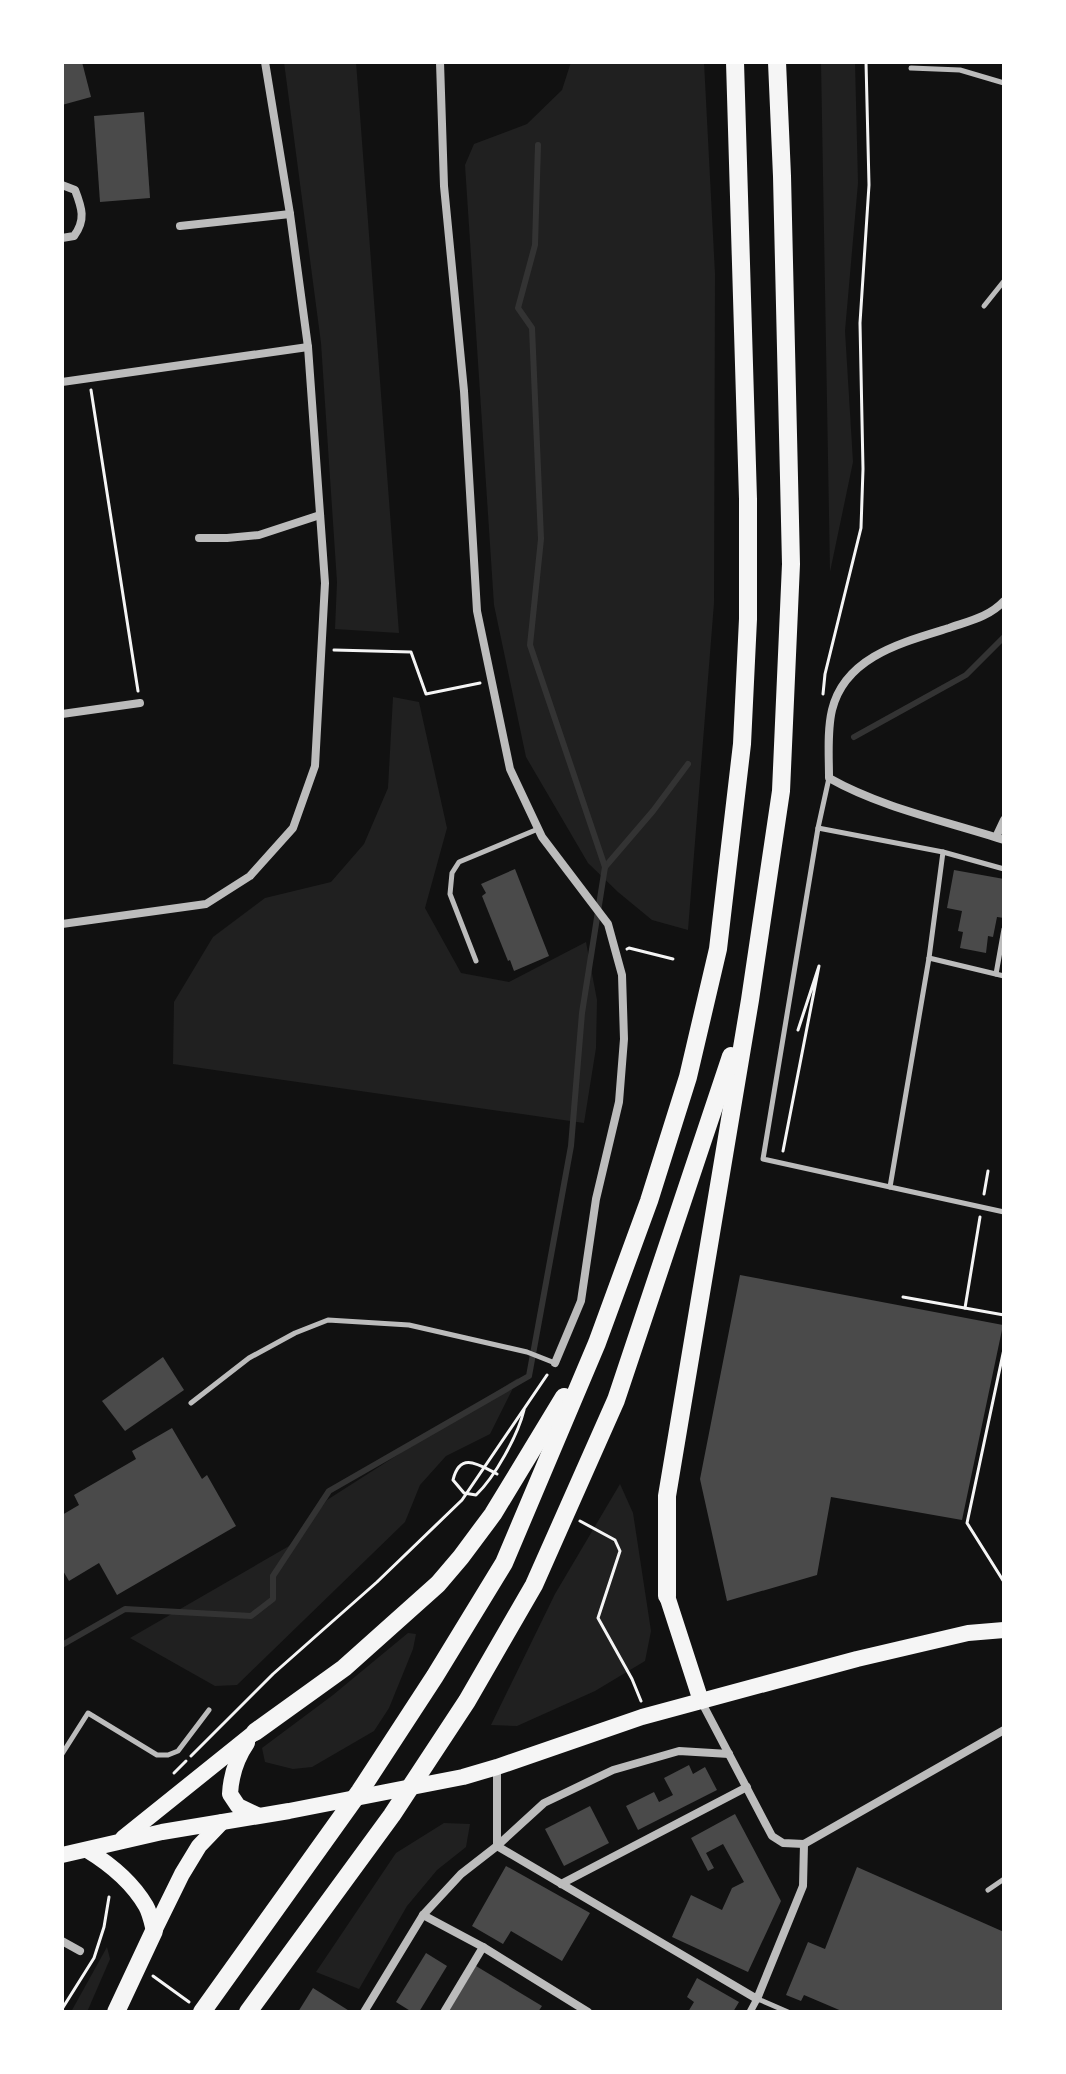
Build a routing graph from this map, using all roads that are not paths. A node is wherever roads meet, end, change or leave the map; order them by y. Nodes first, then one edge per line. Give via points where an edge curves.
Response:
1 (265, 62) edge
2 (440, 62) edge
3 (735, 62) edge
4 (777, 62) edge
5 (911, 68) dead end
6 (1004, 83) edge
7 (62, 185) edge
8 (290, 214) junction
9 (180, 226) dead end
10 (62, 238) edge
11 (1004, 281) edge
12 (984, 306) dead end
13 (308, 347) junction
14 (62, 382) edge
15 (320, 515) junction
16 (199, 538) dead end
17 (1004, 601) edge
18 (140, 703) road end
19 (62, 714) edge
20 (829, 778) junction
21 (1004, 820) edge
22 (818, 828) junction
23 (538, 829) junction
24 (1000, 838) edge
25 (943, 852) junction
26 (1004, 869) edge
27 (62, 924) edge
28 (1004, 929) edge
29 (929, 958) junction
30 (476, 961) dead end
31 (996, 974) junction
32 (1004, 976) edge
33 (750, 1000) junction
34 (890, 1187) junction
35 (1004, 1212) edge
36 (597, 1343) junction
37 (555, 1363) joint
38 (191, 1403) dead end
39 (667, 1596) joint
40 (1004, 1630) edge
41 (701, 1701) junction
42 (209, 1710) dead end
43 (1004, 1730) edge
44 (255, 1732) junction
45 (62, 1754) edge
46 (729, 1754) junction
47 (497, 1767) junction
48 (747, 1787) junction
49 (257, 1815) junction
50 (222, 1822) junction
51 (119, 1841) junction
52 (804, 1844) junction
53 (497, 1846) junction
54 (87, 1850) junction
55 (62, 1855) edge
56 (1004, 1879) edge
57 (561, 1884) junction
58 (988, 1890) dead end
59 (423, 1915) junction
60 (154, 1931) junction
61 (62, 1941) edge
62 (483, 1947) junction
63 (80, 1951) dead end
64 (757, 1999) junction
65 (196, 2008) edge
66 (366, 2010) edge
67 (116, 2012) edge
68 (248, 2012) edge
69 (376, 2012) edge
70 (444, 2012) edge
71 (588, 2012) edge
72 (750, 2012) edge
73 (788, 2012) edge

1 - 8 street
2 - 23 street via 444,186 464,391 477,611 510,769
3 - 36 highway via 748,514 742,744 718,949 688,1077
4 - 33 highway via 791,564 781,791
5 - 6 lane via 960,70
7 - 10 street via 75,190 82,226 74,236
8 - 9 street
8 - 13 street
11 - 12 lane
13 - 14 street
13 - 15 street
15 - 16 street via 259,535
15 - 27 street via 325,583 315,766 293,828 250,876 206,904
17 - 20 street via 985,617 881,651 860,666 831,711
18 - 19 street
20 - 22 lane
20 - 24 street via 915,813
21 - 24 street
22 - 25 lane
22 - 34 lane via 763,1159
23 - 30 lane via 459,862 452,873 450,894
23 - 37 street via 608,924 622,975 619,1102 596,1199 581,1301
25 - 26 lane
25 - 29 lane
28 - 31 lane
29 - 31 lane
29 - 34 lane
31 - 32 lane
33 - 39 highway via 667,1496
33 - 68 highway via 616,1400 534,1585 392,1815
34 - 35 lane
36 - 44 highway via 493,1514 438,1584 344,1668
36 - 65 highway via 504,1563 360,1791
37 - 38 lane via 409,1325 328,1320 249,1358
39 - 41 main road
40 - 41 main road via 857,1659
41 - 46 street
41 - 47 main road
42 - 45 lane via 178,1751 168,1755 157,1755 88,1713
43 - 52 street
44 - 49 main road via 239,1756 230,1794 238,1806
44 - 51 main road
46 - 48 street
46 - 53 street via 679,1751 613,1770 544,1803
47 - 49 main road
47 - 53 street
48 - 52 street via 772,1836 783,1843
48 - 57 street
49 - 50 main road
50 - 51 main road
50 - 60 main road via 193,1855
51 - 54 main road
52 - 64 street via 803,1886
53 - 57 street
53 - 59 street via 461,1874
54 - 55 main road
54 - 60 main road via 119,1873 147,1907
56 - 58 lane
57 - 64 street
59 - 62 street
59 - 66 street
60 - 67 highway
61 - 63 street
62 - 70 street
62 - 71 street
64 - 72 street
64 - 73 lane
66 - 69 street

